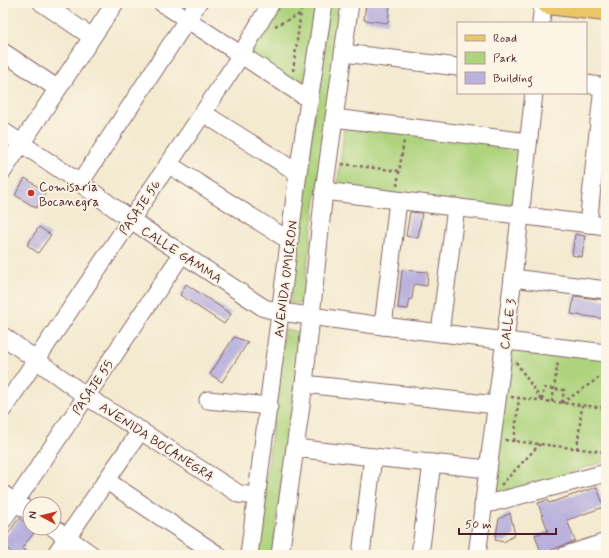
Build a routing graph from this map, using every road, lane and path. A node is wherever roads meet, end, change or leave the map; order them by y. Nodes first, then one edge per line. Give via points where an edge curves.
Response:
1 (42, 3) edge
2 (115, 3) edge
3 (162, 3) edge
4 (198, 3) edge
5 (271, 3) edge
6 (302, 3) edge
7 (324, 3) edge
8 (350, 3) edge
9 (543, 3) edge
10 (548, 3) edge
11 (606, 10) edge
12 (300, 14) junction
13 (188, 20) junction
14 (541, 22) edge
15 (274, 27) dead end
16 (92, 37) junction
17 (3, 52) edge
18 (344, 53) junction
19 (241, 55) junction
20 (457, 67) edge
21 (587, 84) edge
22 (604, 86) edge
23 (290, 87) junction
24 (58, 89) junction
25 (534, 94) edge
26 (310, 100) junction
27 (203, 113) junction
28 (334, 118) junction
29 (405, 127) junction
30 (3, 131) edge
31 (528, 142) junction
32 (21, 144) junction
33 (328, 163) junction
34 (168, 164) junction
35 (3, 171) edge
36 (399, 171) junction
37 (298, 173) junction
38 (80, 183) junction
39 (324, 191) junction
40 (398, 201) junction
41 (456, 207) junction
42 (520, 215) junction
43 (131, 220) junction
44 (588, 224) junction
45 (606, 226) edge
46 (290, 241) junction
47 (182, 254) junction
48 (513, 278) junction
49 (606, 290) edge
50 (281, 312) junction
51 (311, 316) junction
52 (383, 326) junction
53 (440, 333) junction
54 (3, 336) edge
55 (505, 341) junction
56 (560, 346) junction
57 (606, 353) edge
58 (36, 358) junction
59 (514, 358) dead end
60 (606, 373) edge
61 (304, 384) junction
62 (554, 389) junction
63 (86, 396) junction
64 (519, 398) junction
65 (208, 400) dead end
66 (497, 400) junction
67 (542, 401) junction
68 (552, 402) junction
69 (562, 403) junction
70 (269, 406) junction
71 (582, 406) junction
72 (606, 408) edge
73 (3, 409) edge
74 (141, 430) junction
75 (498, 439) dead end
76 (514, 441) junction
77 (540, 444) junction
78 (295, 448) junction
79 (578, 449) junction
80 (606, 452) edge
81 (373, 457) junction
82 (432, 463) junction
83 (488, 469) junction
84 (606, 474) edge
85 (107, 481) junction
86 (257, 496) junction
87 (9, 498) edge
88 (483, 505) junction
89 (22, 507) edge
90 (3, 520) edge
91 (62, 533) edge
92 (68, 537) junction
93 (606, 542) edge
94 (55, 555) edge
95 (92, 555) edge
96 (218, 555) edge
97 (249, 555) edge
98 (280, 555) edge
99 (361, 555) edge
100 (420, 555) edge
101 (477, 555) edge
102 (566, 555) edge

1 - 16 street
2 - 16 street
3 - 13 street
4 - 13 street
5 - 19 street, PASAJE 56
6 - 12 path
7 - 26 street, AVENIDA OMICRON
8 - 18 street
9 - 14 street
10 - 11 main road
12 - 15 path
12 - 23 path
13 - 19 street
13 - 38 street
16 - 24 street
17 - 24 street
18 - 20 street
18 - 28 street
19 - 23 street
19 - 27 street, PASAJE 56
21 - 22 street
22 - 44 street
23 - 26 street
24 - 32 street
25 - 31 street, CALLE 3
26 - 37 street, AVENIDA OMICRON
27 - 34 street, PASAJE 56
27 - 37 street
28 - 29 street
28 - 33 street
29 - 31 street
29 - 36 path
30 - 32 street, CALLE GAMMA
31 - 42 street, CALLE 3
32 - 35 street
32 - 38 street, CALLE GAMMA
33 - 36 path
33 - 39 street
34 - 43 street, PASAJE 56
34 - 46 street
36 - 40 path
37 - 46 street, AVENIDA OMICRON
38 - 43 street, CALLE GAMMA
39 - 40 street
39 - 51 street
40 - 41 street
40 - 52 street
41 - 42 street
41 - 53 street
42 - 44 street
42 - 48 street, CALLE 3
43 - 47 street, CALLE GAMMA
43 - 58 street, PASAJE 56
44 - 45 street
46 - 50 street, AVENIDA OMICRON
47 - 50 street, CALLE GAMMA via 264,308
47 - 63 street, PASAJE 55
48 - 49 street
48 - 55 street, CALLE 3
50 - 51 street, CALLE GAMMA
50 - 70 street, AVENIDA OMICRON
51 - 52 street, CALLE GAMMA
51 - 61 street
52 - 53 street, CALLE GAMMA
53 - 55 street, CALLE GAMMA
54 - 58 street, AVENIDA BOCANEGRA
55 - 56 street, CALLE GAMMA
55 - 66 street, CALLE 3
56 - 57 street, CALLE GAMMA
56 - 62 path
58 - 63 street, AVENIDA BOCANEGRA
58 - 73 street, PASAJE 56
59 - 67 path
60 - 69 path
61 - 66 street
61 - 78 street
62 - 67 path via 544,388
62 - 68 path
62 - 69 path via 564,390
63 - 74 street, AVENIDA BOCANEGRA
63 - 87 street, PASAJE 55
64 - 66 path
64 - 67 path
64 - 76 path
65 - 70 street
66 - 83 street, CALLE 3
67 - 68 path
68 - 69 path
69 - 71 path
70 - 86 street, AVENIDA OMICRON
71 - 72 path
71 - 79 path
74 - 85 street
74 - 86 street, AVENIDA BOCANEGRA via 239,494
75 - 76 path
76 - 77 path
77 - 79 path
77 - 88 path
78 - 81 street
78 - 98 street
79 - 80 path
81 - 82 street
81 - 99 street
82 - 83 street
82 - 100 street
83 - 88 street, CALLE 3
84 - 88 street
85 - 92 street
85 - 96 street
86 - 97 street, AVENIDA OMICRON
87 - 89 street
87 - 90 street, PASAJE 55
88 - 101 street, CALLE 3
91 - 92 street
92 - 94 street
92 - 95 street
93 - 102 street

